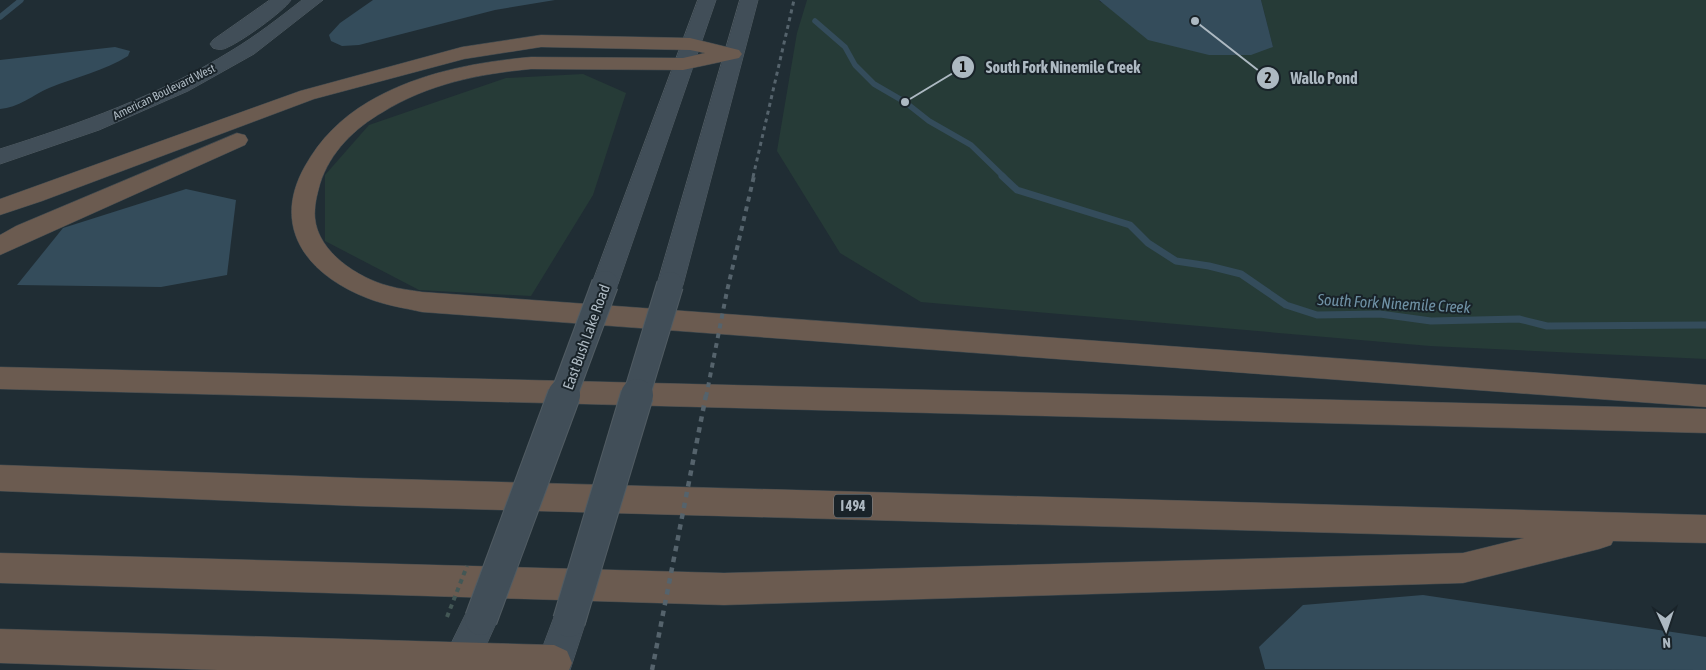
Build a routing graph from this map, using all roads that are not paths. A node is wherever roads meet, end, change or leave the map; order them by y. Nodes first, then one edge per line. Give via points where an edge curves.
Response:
1 (282, 0) edge
2 (314, 0) edge
3 (707, 0) edge
4 (749, 0) edge
5 (686, 54) junction
6 (732, 54) junction
7 (384, 75) junction
8 (0, 137) edge
9 (0, 156) edge
10 (0, 207) edge
11 (0, 246) edge
12 (0, 378) edge
13 (1706, 396) edge
14 (1706, 420) edge
15 (0, 478) edge
16 (1634, 527) junction
17 (1706, 529) edge
18 (0, 568) edge
19 (0, 646) edge
20 (458, 665) edge
21 (553, 667) edge

1 - 8 street, American Boulevard West via 235,35 150,82
2 - 9 street, American Boulevard West via 269,34 200,77 109,119
3 - 5 street, East Bush Lake Road
4 - 6 street
5 - 6 highway
5 - 7 highway via 541,41 462,53
5 - 13 highway via 508,64 440,79 392,98 356,120 334,141 315,168 304,192 301,218 306,238 322,259 346,277 378,292 422,302
5 - 20 street, East Bush Lake Road, bridge via 481,618
6 - 21 street, bridge via 670,285
7 - 10 highway via 307,95
7 - 11 highway via 318,109 208,152
12 - 14 highway
15 - 16 highway, I 494 via 377,492
16 - 17 highway, I 494
16 - 18 highway via 1463,568 754,588 420,582
19 - 20 highway
20 - 21 highway

